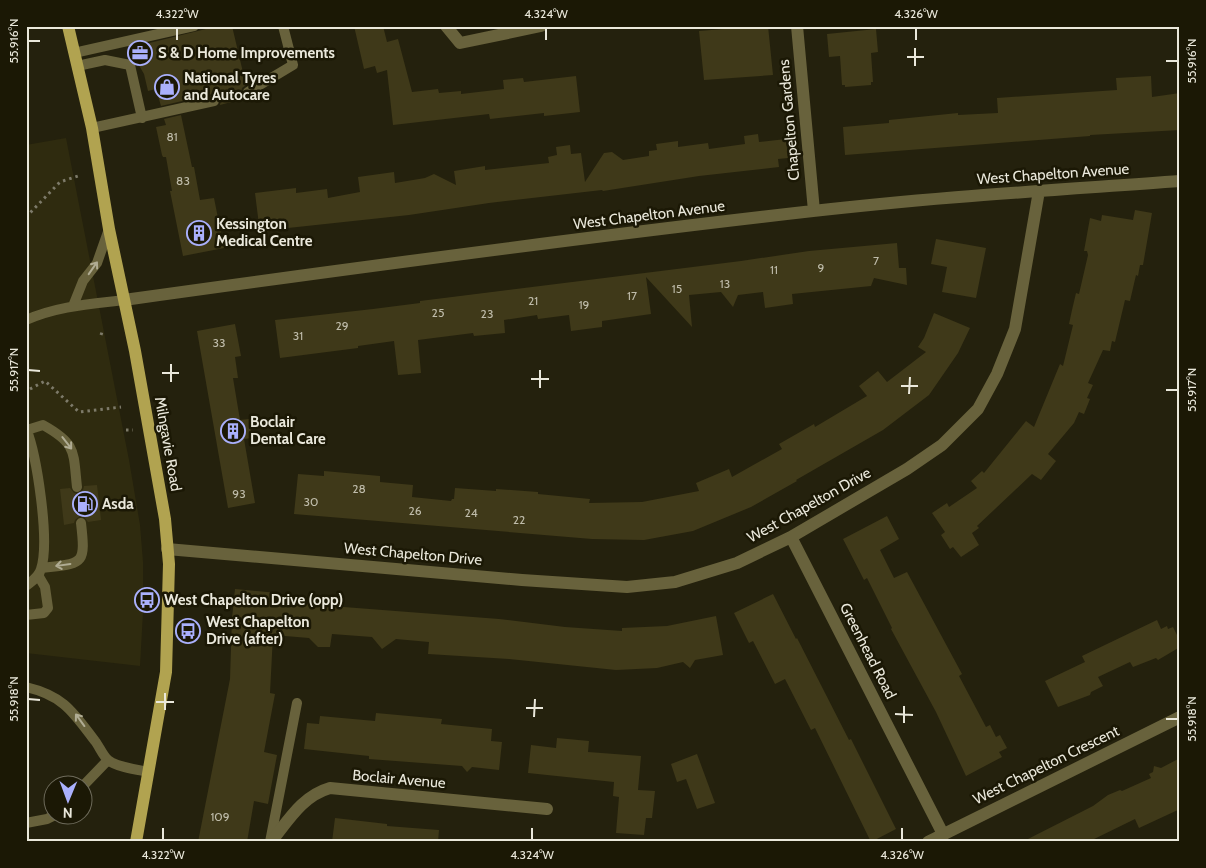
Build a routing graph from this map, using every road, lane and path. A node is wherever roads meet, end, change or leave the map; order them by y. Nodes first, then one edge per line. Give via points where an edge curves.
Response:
1 (68, 26) edge
2 (194, 26) edge
3 (284, 26) edge
4 (446, 26) edge
5 (541, 26) edge
6 (797, 26) edge
7 (74, 53) junction
8 (77, 66) junction
9 (248, 92) dead end
10 (214, 101) dead end
11 (142, 118) junction
12 (92, 128) junction
13 (78, 176) dead end
14 (1180, 181) edge
15 (1039, 191) junction
16 (814, 211) junction
17 (26, 217) edge
18 (109, 229) junction
19 (124, 300) junction
20 (73, 306) junction
21 (26, 319) edge
22 (30, 389) dead end
23 (121, 407) dead end
24 (27, 429) edge
25 (77, 487) dead end
26 (81, 523) dead end
27 (792, 537) junction
28 (167, 549) junction
29 (40, 572) junction
30 (26, 586) edge
31 (26, 615) edge
32 (26, 687) edge
33 (297, 703) dead end
34 (1180, 717) edge
35 (108, 760) junction
36 (149, 772) junction
37 (92, 777) edge
38 (547, 809) dead end
39 (42, 820) edge
40 (26, 823) edge
41 (943, 834) junction
42 (136, 842) edge
43 (270, 842) edge
44 (928, 842) edge

1 - 7 main road, Milngavie Road
2 - 7 lane
3 - 9 lane via 293,65
4 - 5 street via 460,43
6 - 16 street, Chapelton Gardens
7 - 8 main road, Milngavie Road
8 - 11 lane via 104,60 130,65
8 - 12 main road, Milngavie Road
10 - 11 lane
11 - 12 lane
12 - 18 main road, Milngavie Road
13 - 17 path via 60,182
14 - 15 street, West Chapelton Avenue
15 - 16 street, West Chapelton Avenue
15 - 27 street, West Chapelton Drive via 1015,329 997,374 978,409 942,445
16 - 19 street, West Chapelton Avenue
18 - 19 main road, Milngavie Road
20 -> 18 lane via 83,281 97,263
19 - 20 lane
19 - 28 main road, Milngavie Road via 165,519
20 - 21 lane
22 - 23 path via 45,381 79,412
24 -> 25 lane via 42,426 62,436 72,450
24 - 29 lane via 35,456 45,539
26 -> 29 lane via 84,550 81,558
27 - 28 street, West Chapelton Drive via 737,563 675,582 626,587
27 - 41 street, Greenhead Road
28 - 36 main road, Milngavie Road via 166,672
29 - 30 lane
29 - 31 lane via 48,608 44,613
35 -> 32 lane via 71,709 57,698
33 - 43 lane
34 - 41 street, West Chapelton Crescent
35 - 36 lane
35 - 37 lane
36 - 42 main road, Milngavie Road
38 - 43 street, Boclair Avenue via 330,788 305,800
39 - 40 lane
41 - 44 street, West Chapelton Crescent

